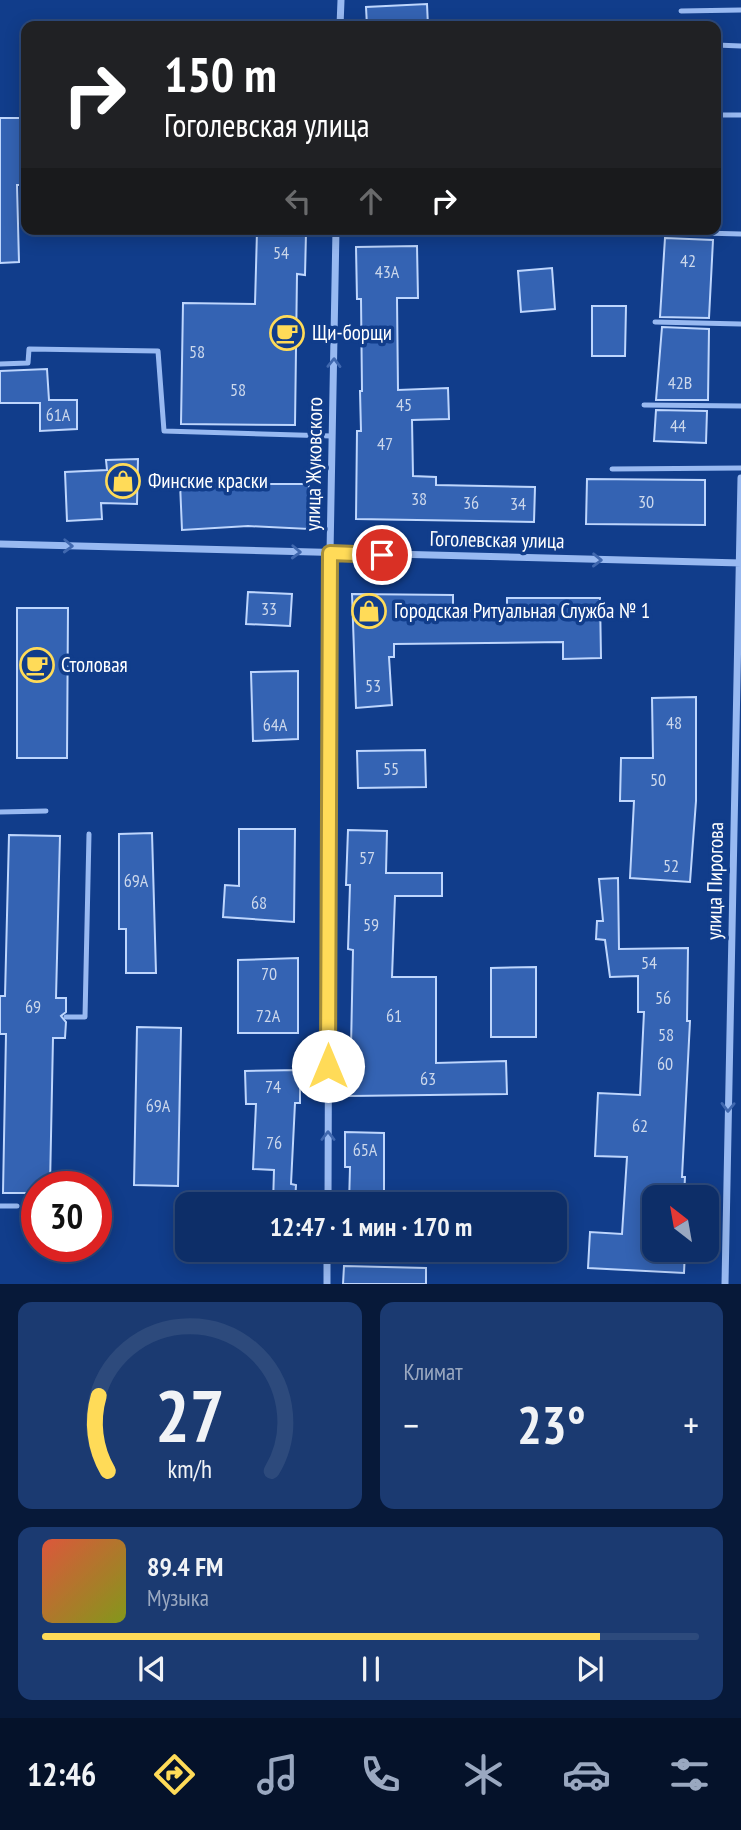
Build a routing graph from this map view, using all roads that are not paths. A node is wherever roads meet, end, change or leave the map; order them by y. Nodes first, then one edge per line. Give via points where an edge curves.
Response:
1 (341, 0) edge
2 (741, 10) edge
3 (681, 11) dead end
4 (340, 21) edge
5 (721, 45) edge
6 (741, 46) edge
7 (721, 115) edge
8 (741, 115) edge
9 (721, 233) edge
10 (741, 234) edge
11 (336, 235) edge
12 (655, 322) dead end
13 (741, 324) edge
14 (0, 364) edge
15 (644, 405) dead end
16 (741, 406) edge
17 (332, 436) junction
18 (741, 468) edge
19 (612, 470) dead end
20 (741, 478) edge
21 (741, 498) edge
22 (0, 544) edge
23 (330, 553) junction
24 (740, 563) edge
25 (46, 811) dead end
26 (0, 812) edge
27 (89, 834) dead end
28 (66, 1017) dead end
29 (328, 1192) edge
30 (0, 1206) edge
31 (17, 1206) dead end
32 (327, 1262) edge
33 (327, 1284) edge
34 (725, 1284) edge

1 - 4 street
2 - 3 lane
5 - 6 lane
7 - 8 lane
9 - 10 lane
17 -> 11 street, улица Жуковского
12 - 13 lane
14 - 17 lane via 27,363 29,349 158,351 164,431
15 - 16 lane
17 - 23 street, улица Жуковского
18 - 19 lane
20 - 21 street, улица Пирогова
21 - 24 street, улица Пирогова
22 -> 23 street, Гоголевская улица
23 -> 24 street, Гоголевская улица
29 -> 23 street, улица Жуковского
24 -> 34 street, улица Пирогова
25 - 26 lane
27 - 28 lane via 85,1017
30 - 31 lane
32 - 33 street

